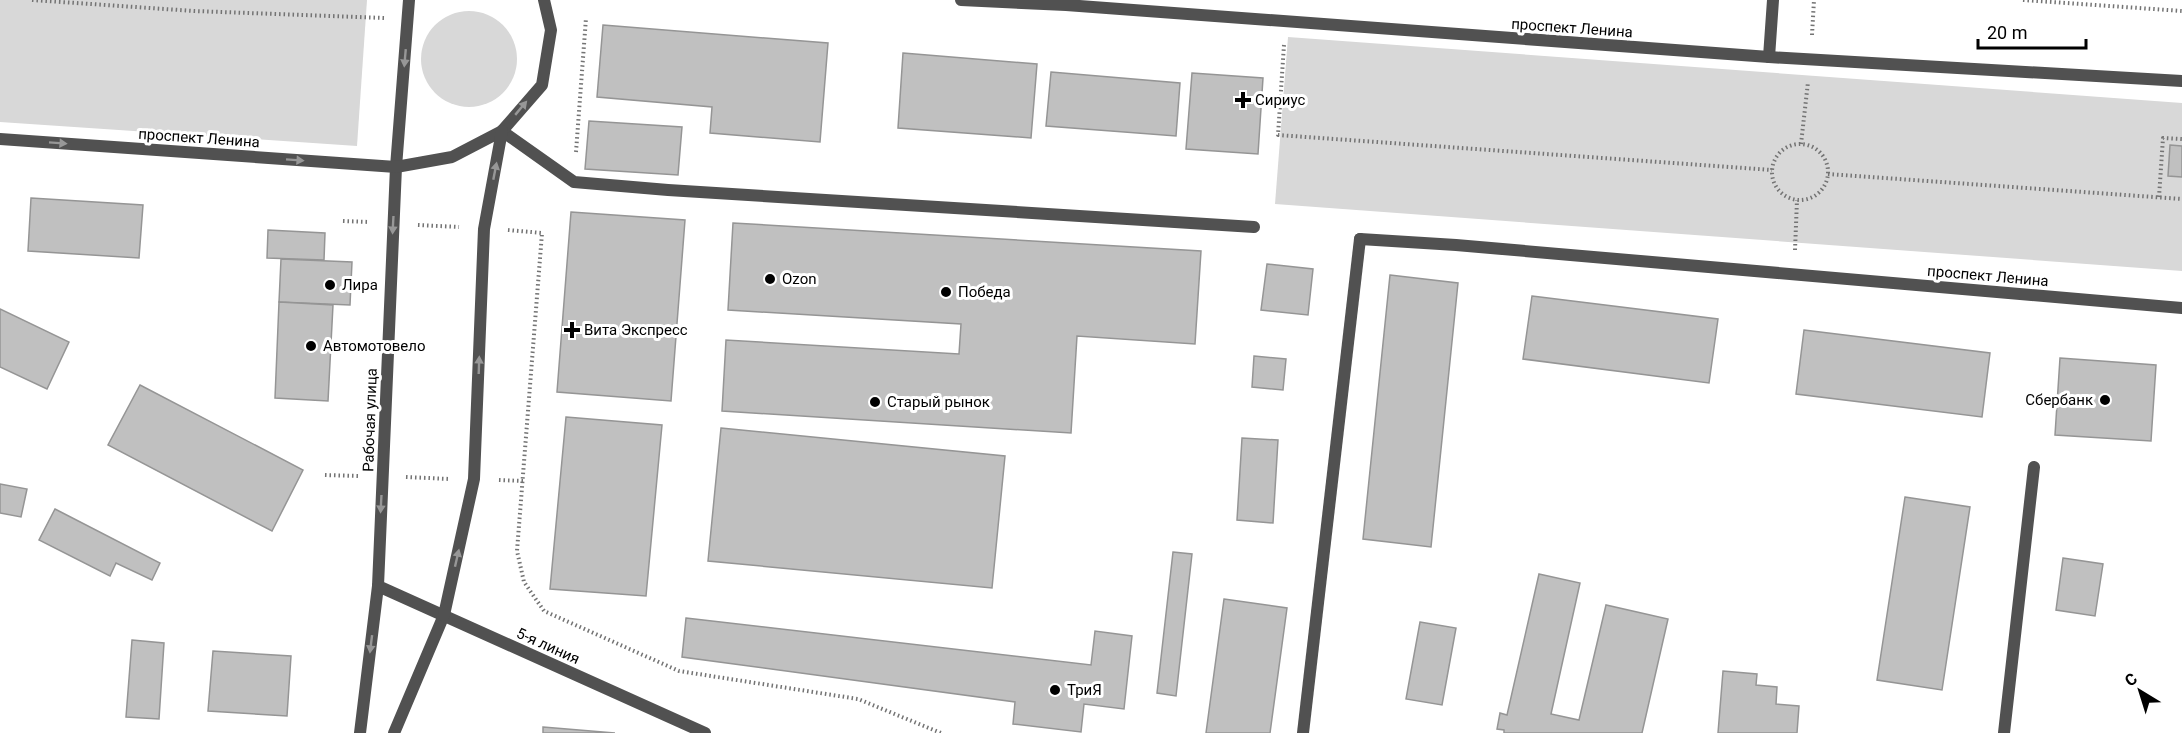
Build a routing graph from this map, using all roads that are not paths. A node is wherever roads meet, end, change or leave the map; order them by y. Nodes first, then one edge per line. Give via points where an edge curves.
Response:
1 (409, 0) edge
2 (544, 0) edge
3 (961, 0) edge
4 (1773, 0) edge
5 (1067, 3) edge
6 (1769, 57) junction
7 (2182, 81) edge
8 (502, 131) junction
9 (0, 139) edge
10 (396, 166) junction
11 (1254, 228) dead end
12 (2182, 308) edge
13 (2034, 467) dead end
14 (378, 586) junction
15 (444, 615) junction
16 (360, 733) edge
17 (394, 733) edge
18 (705, 733) edge
19 (1303, 733) edge
20 (2004, 733) edge

1 -> 10 street, Рабочая улица
8 -> 2 street via 542,84 551,30
3 - 5 street, проспект Ленина
4 - 6 street
5 - 6 street, проспект Ленина
6 - 7 street, проспект Ленина
8 - 10 street, проспект Ленина via 453,157
8 - 11 street via 574,182
15 -> 8 street via 474,479 484,229
9 -> 10 street, проспект Ленина
10 -> 14 street, Рабочая улица
12 - 19 street, проспект Ленина via 1360,239
13 - 20 street
14 - 15 street, 5-я линия
14 -> 16 street, Рабочая улица
15 - 17 street
15 - 18 street, 5-я линия

